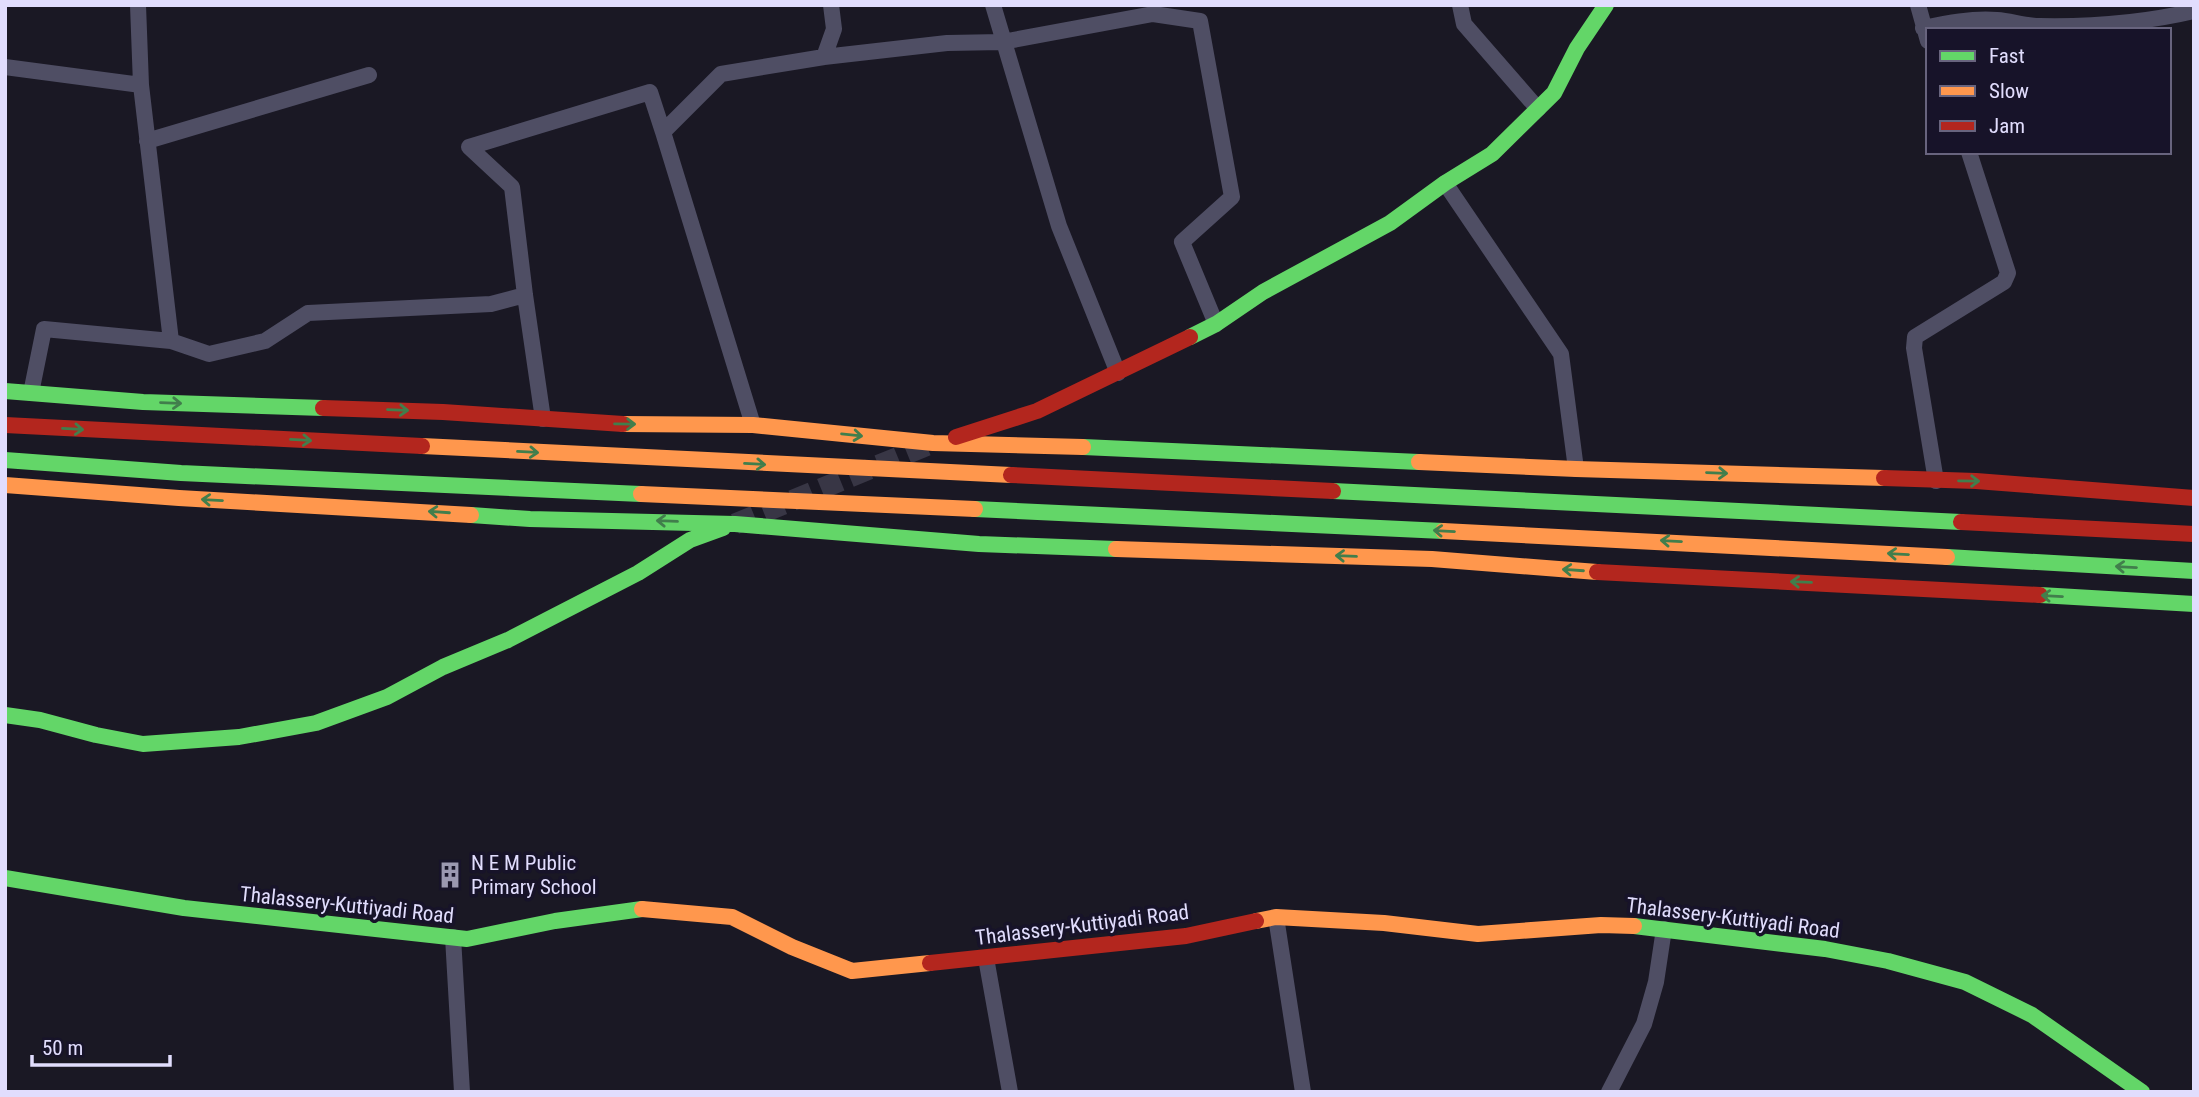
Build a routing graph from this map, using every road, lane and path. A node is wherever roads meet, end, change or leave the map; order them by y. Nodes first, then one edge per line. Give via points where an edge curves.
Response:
1 (138, 5) edge
2 (831, 5) edge
3 (993, 5) edge
4 (1460, 5) edge
5 (1606, 5) edge
6 (1918, 5) edge
7 (2194, 11) edge
8 (1939, 28) edge
9 (1925, 34) edge
10 (1002, 42) junction
11 (824, 57) junction
12 (5, 67) edge
13 (369, 75) dead end
14 (141, 85) junction
15 (1538, 109) junction
16 (663, 132) junction
17 (147, 141) junction
18 (1970, 154) edge
19 (1445, 183) junction
20 (524, 295) junction
21 (1216, 324) junction
22 (171, 341) junction
23 (1118, 373) junction
24 (5, 391) edge
25 (31, 393) junction
26 (543, 419) junction
27 (5, 425) edge
28 (753, 425) junction
29 (933, 443) junction
30 (5, 460) edge
31 (1576, 469) junction
32 (1936, 481) junction
33 (5, 485) edge
34 (2194, 498) edge
35 (735, 524) junction
36 (2194, 534) edge
37 (2194, 571) edge
38 (2194, 604) edge
39 (5, 715) edge
40 (5, 878) edge
41 (1276, 917) junction
42 (1664, 929) junction
43 (453, 937) junction
44 (986, 958) junction
45 (462, 1092) edge
46 (1010, 1092) edge
47 (1303, 1092) edge
48 (1609, 1092) edge
49 (2142, 1092) edge

1 - 14 street
2 - 11 street via 834,29
3 - 10 street
4 - 15 street via 1464,24
5 - 15 main road via 1554,93
6 - 9 street
7 - 8 street via 2082,27 1996,20 1956,21
10 - 11 street via 947,43
10 - 21 street via 1153,14 1200,20 1232,197 1182,242
10 - 23 street via 1059,226
11 - 16 street via 721,74
12 - 14 street
13 - 17 street
14 - 17 street
15 - 19 main road via 1492,154
16 - 20 street via 650,92 469,147 512,187
16 - 28 street
17 - 22 street
18 - 32 street via 2008,273 2004,282 1915,337
19 - 21 main road via 1390,223 1263,292
19 - 31 street via 1561,354
20 - 22 street via 491,304 308,313 265,341 209,354
20 - 26 street
21 - 23 main road
22 - 25 street via 44,328
23 - 29 main road via 1037,411
24 - 25 main road
25 -> 26 main road
26 -> 28 main road
27 -> 36 main road
28 -> 29 main road
29 - 31 main road
37 -> 30 main road via 1688,542 194,474
31 -> 32 main road
32 -> 34 main road
35 -> 33 main road via 530,519
38 -> 35 main road via 1656,576 1432,559 979,544
35 - 39 main road via 691,540 638,573 508,640 387,697 316,723 239,737 143,744
40 - 43 main road, Thalassery-Kuttiyadi Road via 184,908
41 - 42 main road, Thalassery-Kuttiyadi Road via 1478,934 1601,925
41 - 44 main road, Thalassery-Kuttiyadi Road via 1186,936
41 - 47 street
42 - 48 street via 1644,1024
42 - 49 main road, Thalassery-Kuttiyadi Road via 1825,949 1965,982 2032,1014
43 - 44 main road, Thalassery-Kuttiyadi Road via 467,939 648,908 732,917 852,971
43 - 45 street
44 - 46 street

